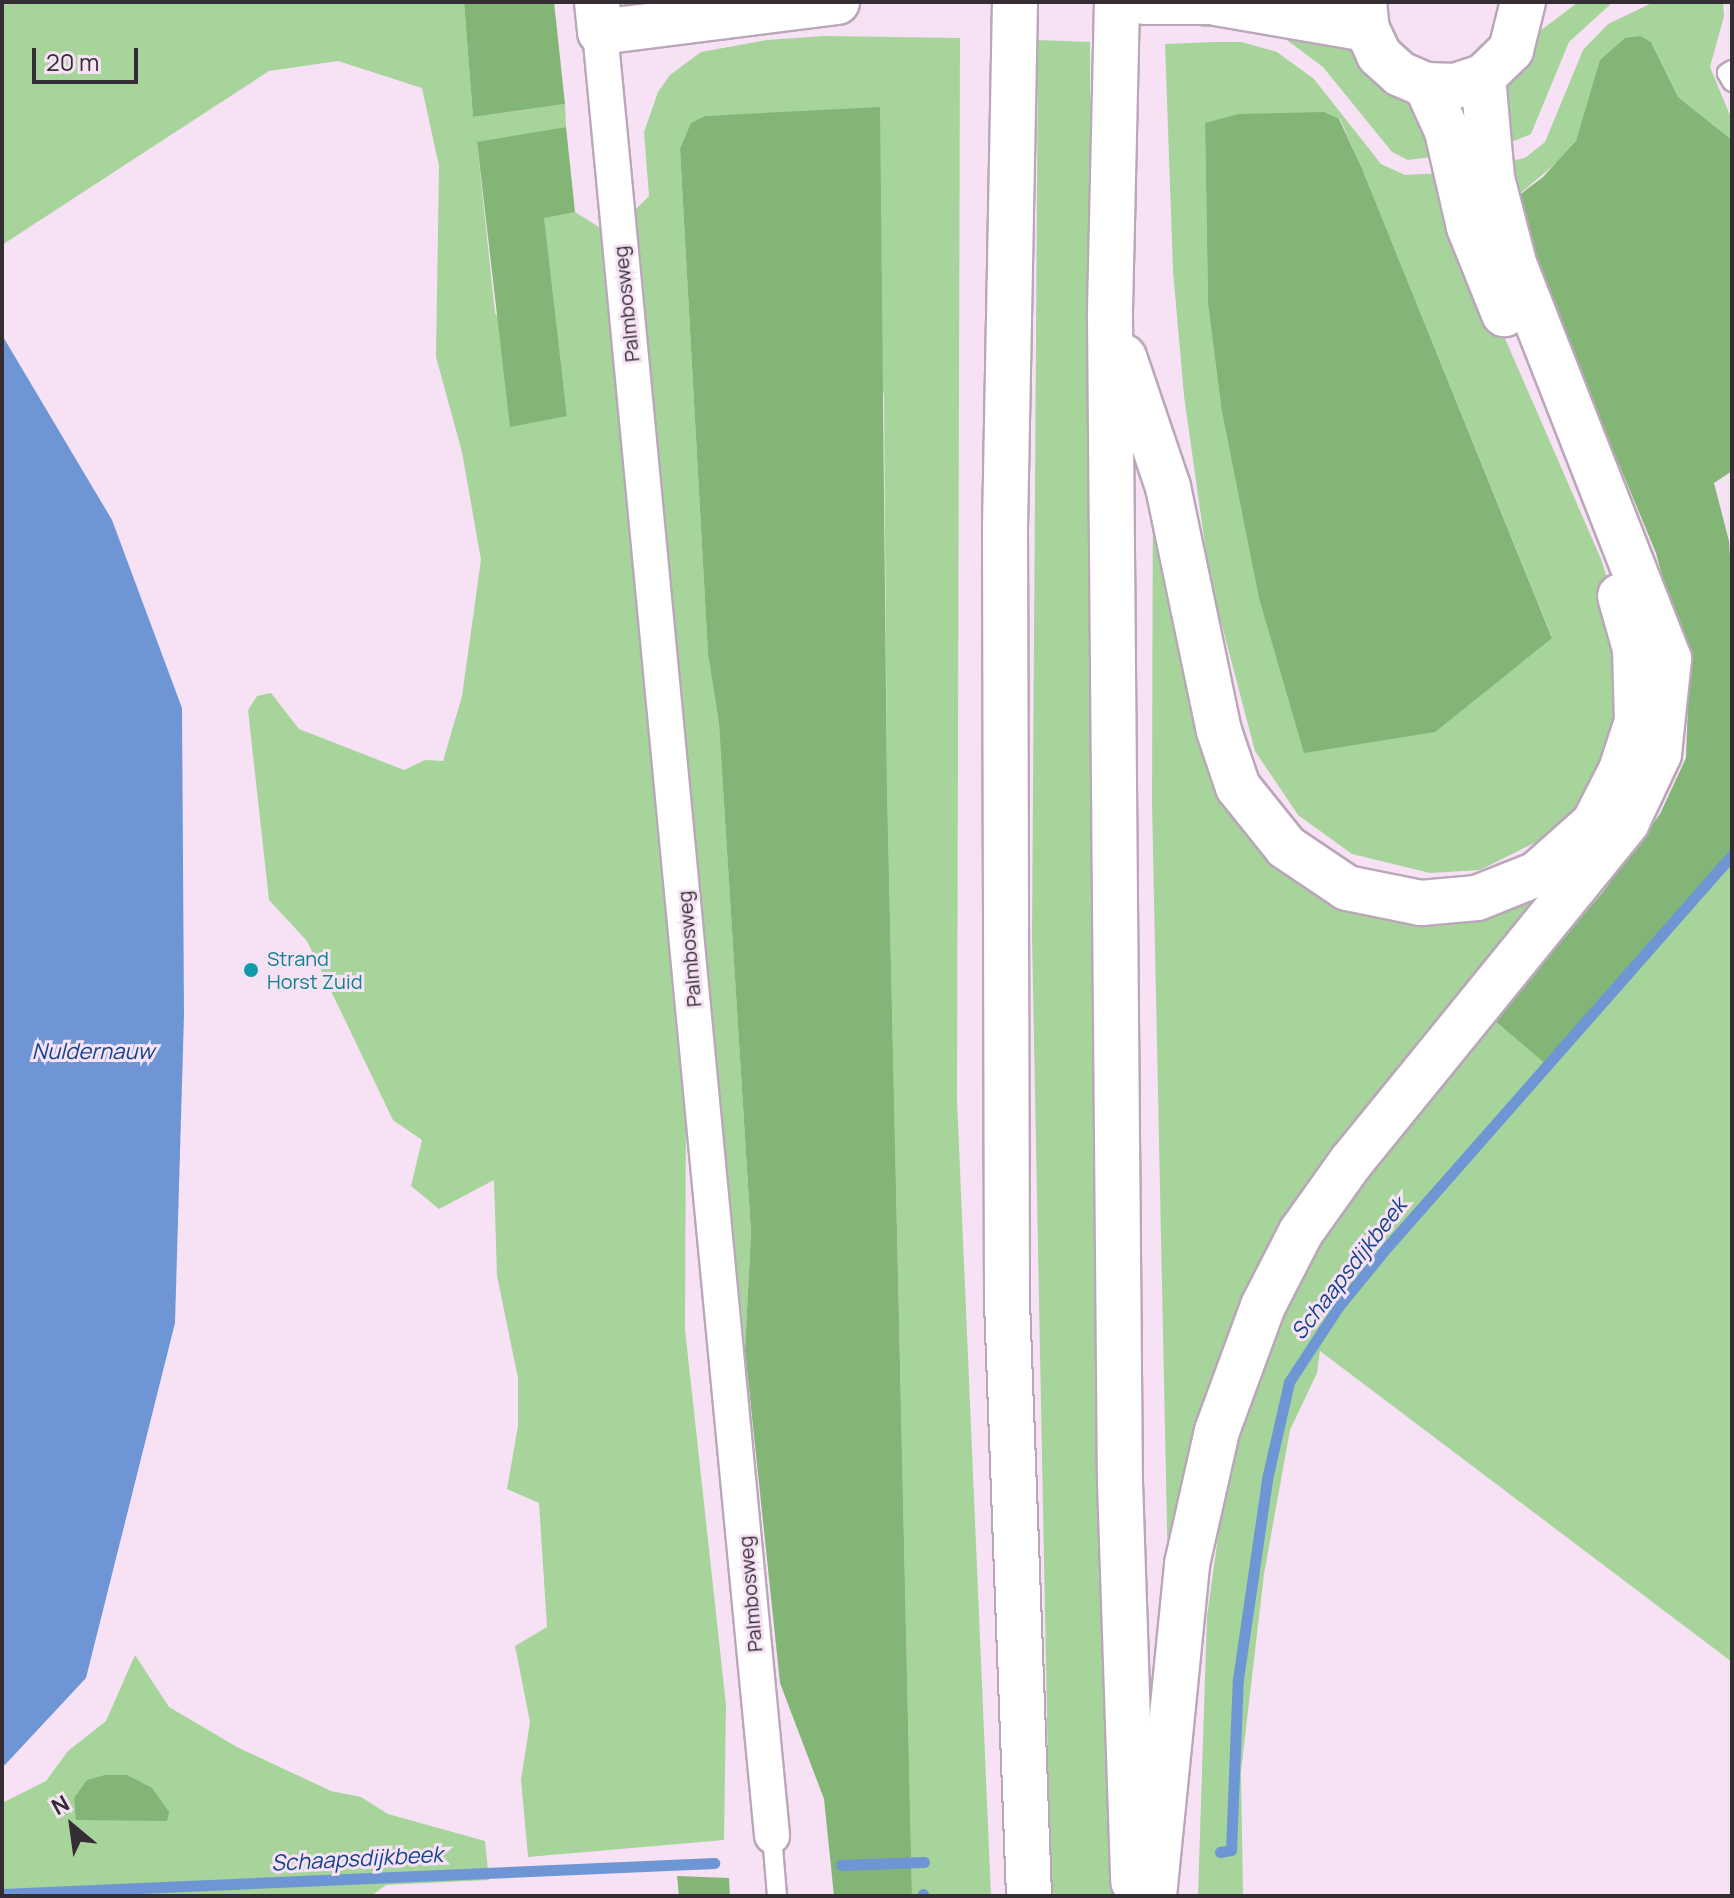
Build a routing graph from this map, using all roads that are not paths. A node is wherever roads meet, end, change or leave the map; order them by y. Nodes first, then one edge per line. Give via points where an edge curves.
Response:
1 (837, 2) edge
2 (1015, 2) edge
3 (1117, 2) edge
4 (1144, 2) edge
5 (1212, 3) edge
6 (1531, 6) edge
7 (1365, 16) edge
8 (598, 17) edge
9 (1732, 70) edge
10 (1483, 77) junction
11 (1732, 82) edge
12 (1426, 85) junction
13 (1110, 317) junction
14 (772, 1836) joint
15 (777, 1896) edge
16 (1029, 1896) edge
17 (1133, 1896) edge
18 (1154, 1896) edge

1 - 8 main road
2 - 16 main road via 1005,530 1007,1301
3 - 13 main road
4 - 5 main road
5 - 7 main road
6 - 10 main road via 1511,50
7 - 12 main road via 1379,55 1400,74
8 - 14 street, Palmbosweg
9 - 11 lane via 1727,73
10 - 12 main road via 1455,86
10 - 18 main road via 1492,178 1515,267 1628,542 1669,659 1659,754 1627,822 1351,1162 1301,1232 1263,1306 1217,1431 1187,1564
12 - 13 main road via 1447,131 1469,227 1610,563 1635,649 1637,721 1621,770 1594,823 1537,874 1477,898 1421,903 1347,888 1286,847 1262,819 1238,787 1219,731 1168,487
13 - 17 main road via 1120,1482
14 - 15 lane, Palmbosweg

